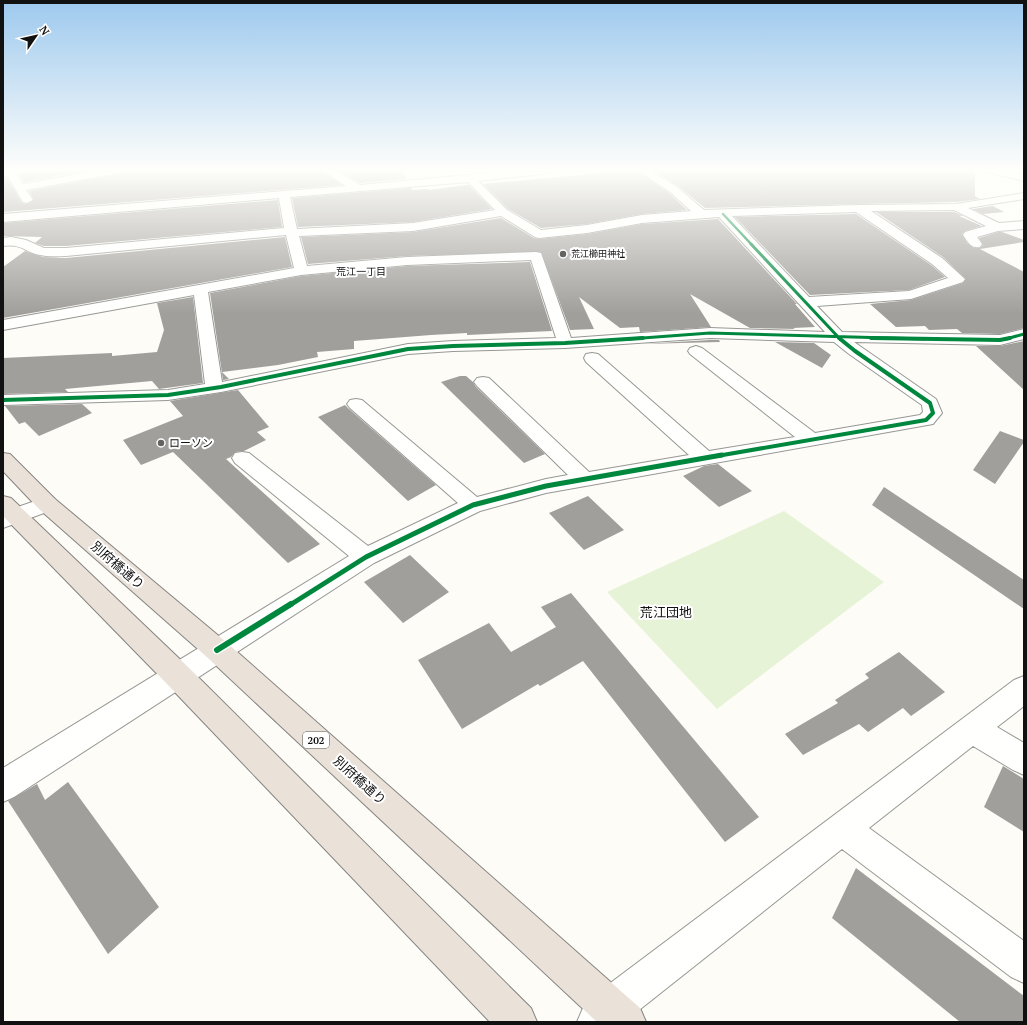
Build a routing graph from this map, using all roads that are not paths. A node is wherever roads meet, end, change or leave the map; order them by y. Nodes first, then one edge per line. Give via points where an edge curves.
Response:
1 (288, 218) edge
2 (465, 218) edge
3 (513, 218) edge
4 (656, 218) edge
5 (727, 218) edge
6 (873, 218) edge
7 (978, 218) edge
8 (1024, 225) edge
9 (997, 227) junction
10 (291, 232) junction
11 (539, 234) junction
12 (3, 242) edge
13 (976, 244) dead end
14 (536, 256) junction
15 (301, 272) junction
16 (201, 290) junction
17 (807, 302) junction
18 (3, 325) edge
19 (1024, 334) edge
20 (838, 338) junction
21 (565, 343) junction
22 (696, 352) dead end
23 (592, 358) dead end
24 (483, 382) dead end
25 (214, 388) junction
26 (3, 400) edge
27 (356, 404) dead end
28 (812, 440) junction
29 (242, 458) dead end
30 (705, 458) junction
31 (3, 459) edge
32 (584, 479) junction
33 (47, 504) junction
34 (473, 505) junction
35 (7, 513) edge
36 (366, 557) junction
37 (217, 650) junction
38 (177, 675) junction
39 (1024, 689) edge
40 (972, 729) junction
41 (1024, 760) edge
42 (3, 786) edge
43 (842, 829) junction
44 (1024, 964) edge
45 (611, 1017) edge
46 (517, 1022) edge

1 - 10 street
2 - 10 street via 413,226
3 - 11 street
4 - 11 street
5 - 17 street
6 - 17 street via 937,261 958,279 911,295
7 - 9 street
8 - 9 street
9 - 13 street via 969,235
10 - 12 street via 66,252 42,252 26,244
10 - 15 street
11 - 14 street
14 - 15 street via 407,261
14 - 21 street
15 - 16 street
16 - 18 street
16 - 25 street
17 - 20 street
19 - 20 street via 1000,340
20 - 21 street via 710,333
20 - 28 street via 930,403 933,413 926,420
21 - 25 street via 408,348
22 - 28 street
23 - 30 street
24 - 32 street
25 - 26 street via 168,395
27 - 34 street
28 - 30 street
29 - 36 street
30 - 32 street
31 - 33 highway, 別府橋通り / 202
32 - 34 street
33 - 35 street
33 - 37 highway, 別府橋通り / 202
34 - 36 street
35 - 38 highway
36 - 37 street
37 - 38 street
37 - 45 highway, 別府橋通り / 202
38 - 42 street
38 - 46 highway
39 - 40 street
40 - 41 street
40 - 43 street
43 - 44 street
43 - 45 street

